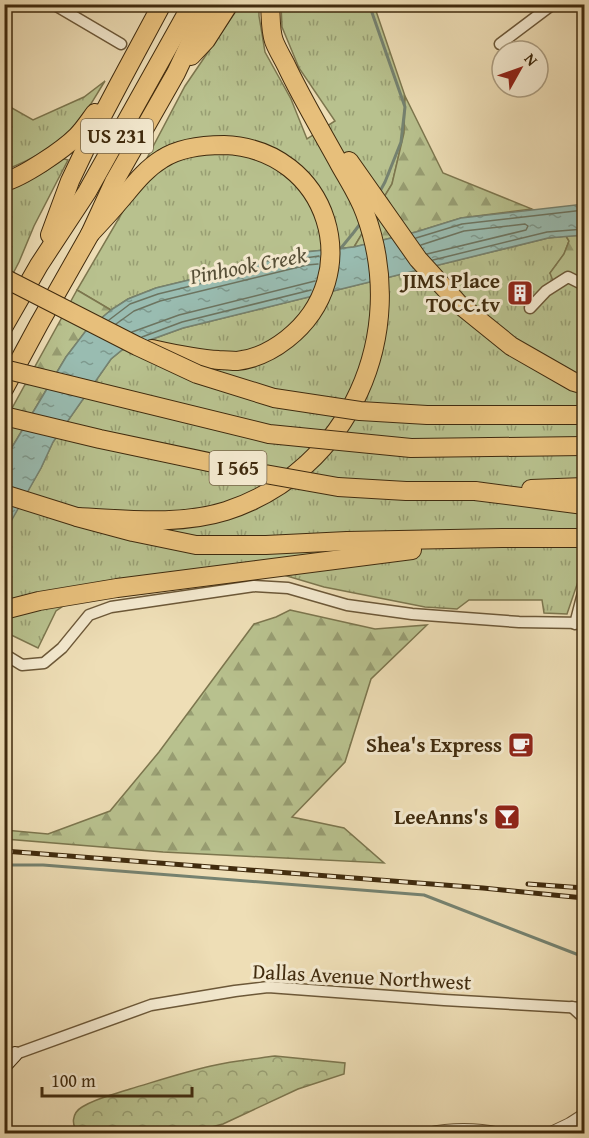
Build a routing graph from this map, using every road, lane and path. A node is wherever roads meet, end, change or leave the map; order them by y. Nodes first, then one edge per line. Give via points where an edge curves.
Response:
1 (53, 4) edge
2 (162, 4) edge
3 (192, 4) edge
4 (210, 4) edge
5 (229, 4) edge
6 (270, 4) edge
7 (553, 4) edge
8 (507, 39) edge
9 (121, 44) dead end
10 (176, 73) junction
11 (118, 84) junction
12 (322, 127) junction
13 (4, 182) edge
14 (90, 234) junction
15 (39, 265) junction
16 (4, 278) edge
17 (585, 285) edge
18 (530, 308) dead end
19 (4, 326) edge
20 (137, 346) junction
21 (4, 369) edge
22 (585, 385) edge
23 (4, 389) edge
24 (585, 415) edge
25 (4, 416) edge
26 (585, 446) edge
27 (585, 487) edge
28 (475, 491) junction
29 (4, 494) edge
30 (585, 505) edge
31 (77, 517) junction
32 (502, 538) junction
33 (585, 538) edge
34 (585, 589) edge
35 (4, 610) edge
36 (580, 624) edge
37 (4, 654) edge
38 (572, 1007) junction
39 (585, 1008) edge
40 (585, 1018) edge
41 (10, 1056) edge
42 (4, 1066) edge
43 (585, 1115) edge
44 (427, 1134) edge
45 (500, 1134) edge
46 (549, 1134) edge

1 - 9 street
2 - 11 highway
3 - 15 highway, US 231 via 87,192
4 - 10 highway, US 231
5 - 10 highway via 206,40
6 - 12 highway via 273,39
7 - 8 street
10 - 14 highway, US 231 via 114,182
11 - 13 highway via 76,137 46,160
11 - 15 highway via 70,181
12 - 22 highway via 418,259 459,304 511,346
12 - 31 highway, bridge via 363,207 380,285 372,357 360,391 342,423 319,452 292,476 235,508 170,520
14 - 20 highway, bridge via 139,178 163,158 194,148 219,145 268,154 288,167 318,201 327,224 330,251 323,290 311,314 282,342 237,361 199,359
14 - 23 highway, US 231
15 - 19 highway, US 231
16 - 20 highway, bridge
17 - 18 street via 568,277 546,291
20 - 24 highway, bridge via 197,374 274,398 371,412
21 - 26 highway, I 565, bridge via 269,434 411,448
25 - 28 highway, I 565, bridge via 338,487
27 - 28 highway, I 565
28 - 30 highway
29 - 31 highway
31 - 32 highway via 195,545
32 - 33 highway
32 - 35 highway via 117,588
34 - 36 street
36 - 37 street via 412,614 346,605 288,588 254,586 111,607 89,615 44,663 22,665
38 - 39 street, Dallas Avenue Northwest
38 - 40 street
38 - 41 street, Dallas Avenue Northwest via 268,987 151,1005
41 - 42 main road
43 - 46 street
44 - 45 street

